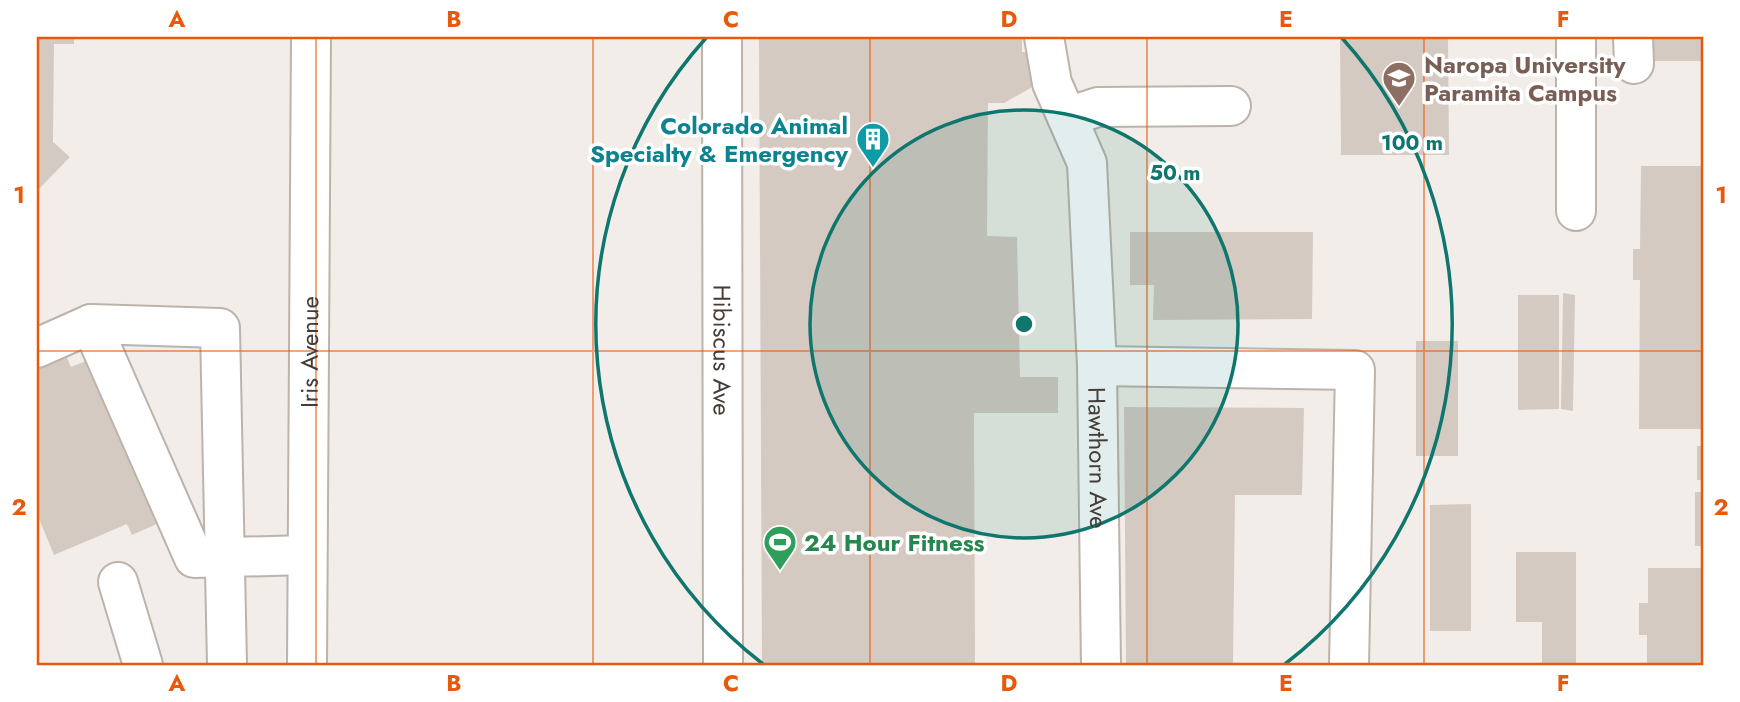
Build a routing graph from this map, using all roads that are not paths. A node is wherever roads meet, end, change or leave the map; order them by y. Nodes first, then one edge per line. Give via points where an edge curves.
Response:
1 (311, 37) edge
2 (722, 37) edge
3 (1044, 37) edge
4 (1576, 37) edge
5 (1231, 106) dead end
6 (1067, 117) junction
7 (1576, 211) dead end
8 (91, 324) junction
9 (37, 348) edge
10 (1097, 366) junction
11 (225, 555) junction
12 (306, 555) junction
13 (118, 582) dead end
14 (144, 665) edge
15 (227, 665) edge
16 (307, 665) edge
17 (723, 665) edge
18 (1101, 665) edge
19 (1349, 665) edge

1 - 12 street, Iris Avenue
2 - 17 street, Hibiscus Ave
3 - 6 street, Hawthorn Ave via 1052,83
4 - 7 street
5 - 6 street via 1098,107
6 - 10 street, Hawthorn Ave via 1087,163
8 - 9 street
8 - 11 street via 194,558
8 - 11 street via 220,328
10 - 18 street, Hawthorn Ave
10 - 19 street via 1355,370
11 - 12 street
11 - 15 street
12 - 16 street, Iris Avenue
13 - 14 street

